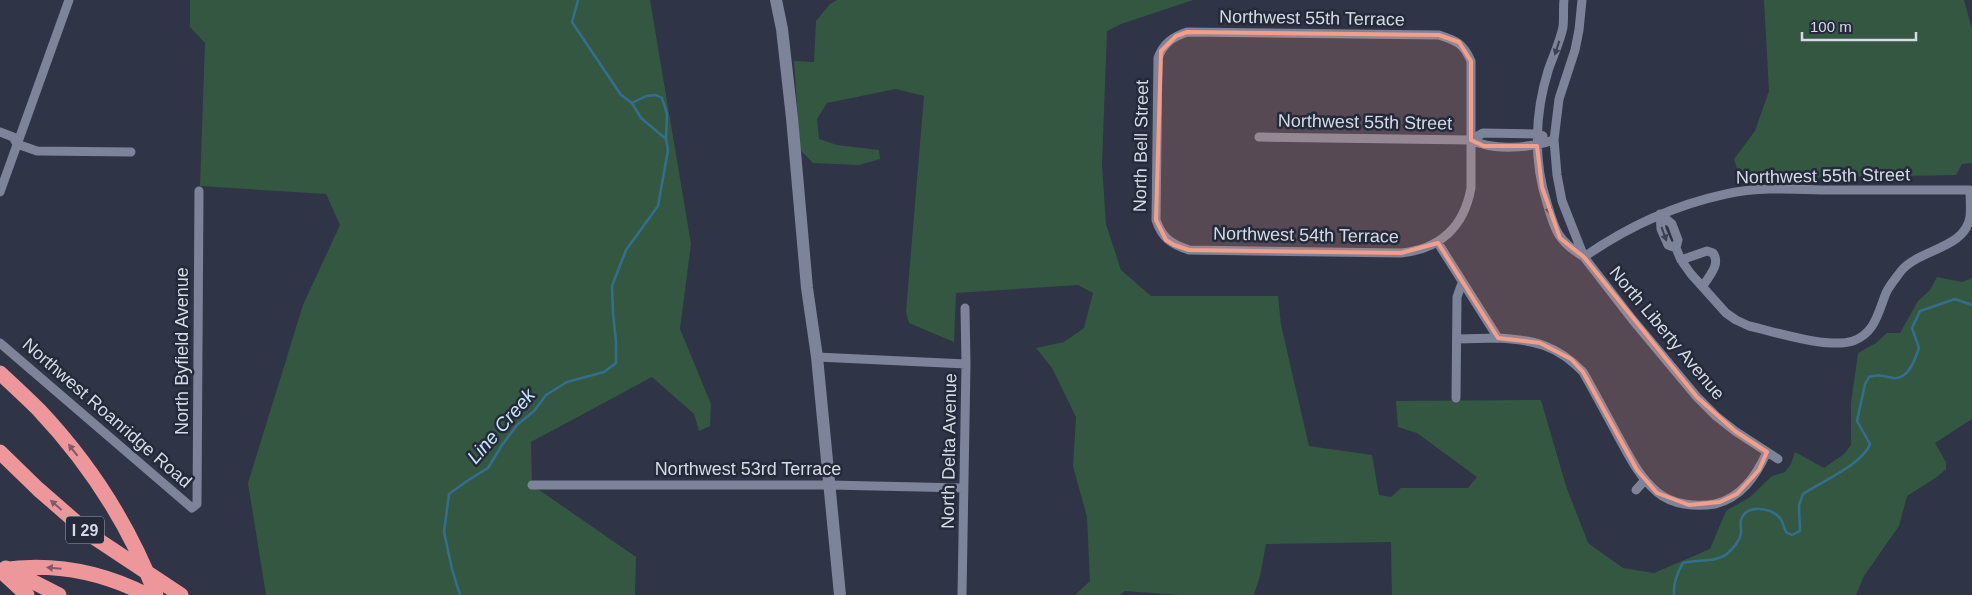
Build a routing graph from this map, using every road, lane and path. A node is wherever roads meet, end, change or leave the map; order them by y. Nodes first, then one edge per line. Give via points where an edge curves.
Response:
1 (69, 0) edge
2 (776, 0) edge
3 (784, 0) edge
4 (1564, 0) edge
5 (1582, 0) edge
6 (782, 29) junction
7 (1167, 42) joint
8 (0, 132) edge
9 (1503, 133) junction
10 (1538, 134) junction
11 (1259, 137) dead end
12 (1470, 140) junction
13 (1554, 140) junction
14 (17, 144) junction
15 (1503, 146) junction
16 (1537, 146) junction
17 (132, 152) dead end
18 (1971, 190) edge
19 (199, 191) dead end
20 (0, 192) edge
21 (1660, 214) junction
22 (1438, 243) junction
23 (1174, 245) joint
24 (1584, 257) junction
25 (1682, 260) junction
26 (1462, 283) junction
27 (1703, 286) junction
28 (965, 308) dead end
29 (1498, 338) junction
30 (1457, 339) junction
31 (0, 343) edge
32 (817, 357) junction
33 (966, 364) junction
34 (0, 373) edge
35 (1456, 398) dead end
36 (0, 452) edge
37 (1767, 452) junction
38 (1778, 459) dead end
39 (1646, 480) junction
40 (532, 485) dead end
41 (830, 485) junction
42 (964, 488) junction
43 (1636, 490) dead end
44 (192, 508) joint
45 (0, 566) edge
46 (0, 570) edge
47 (27, 595) edge
48 (59, 595) edge
49 (147, 595) edge
50 (156, 595) edge
51 (181, 595) edge
52 (840, 595) edge
53 (962, 595) edge

1 - 14 street
2 - 6 main road
3 - 6 main road
4 -> 10 street, North Liberty Avenue via 1563,26 1546,79
5 - 13 street, North Liberty Avenue via 1575,50 1559,98
6 - 32 main road via 807,288
7 - 12 street, Northwest 55th Terrace via 1187,32 1439,35 1459,42 1471,61
7 - 23 street, North Bell Street via 1158,58 1156,220 1166,240
8 - 14 street via 13,137
9 - 10 street, Northwest 55th Street
9 - 12 street, Northwest 55th Street via 1483,133
9 - 15 street
10 - 13 street, Northwest 55th Street
10 - 16 street, North Liberty Avenue
11 - 12 street, Northwest 55th Street
12 - 15 street, Northwest 55th Street via 1484,146
12 - 22 street via 1468,202 1449,234
13 - 16 street, Northwest 55th Street
13 - 24 street, North Liberty Avenue via 1562,201
14 - 17 street via 37,151
14 - 20 street
15 - 16 street, Northwest 55th Street
16 -> 24 street, North Liberty Avenue via 1542,187 1554,226 1568,248
18 - 21 street, Northwest 55th Street via 1753,191 1711,198
18 - 27 street, Northwest 55th Street via 1970,216 1961,235 1905,266 1887,291 1877,320 1865,335 1856,340 1834,344 1749,326 1726,313
19 - 44 street, North Byfield Avenue via 197,504
21 - 24 street, Northwest 55th Street
21 - 25 street via 1661,229 1668,245 1676,248
22 - 23 street, Northwest 54th Terrace via 1401,253 1189,250
22 - 26 street
24 - 37 street, North Liberty Avenue via 1697,397 1722,421
25 - 27 street
25 - 27 street via 1707,251 1713,253 1716,263
26 - 29 street
26 - 30 street via 1457,297
28 - 33 street, North Delta Avenue
29 - 30 street
29 - 39 street via 1540,343 1571,360 1583,372 1637,470
30 - 35 street
31 - 44 street, Northwest Roanridge Road
32 - 33 street
32 - 41 main road
33 - 42 street, North Delta Avenue
50 -> 34 highway via 130,534 87,469 59,432
51 -> 36 highway, I 29 via 92,536
37 - 38 street, North Liberty Avenue
37 - 39 street via 1748,484 1720,502 1689,505 1673,501 1657,492
39 - 43 street
40 - 41 street, Northwest 53rd Terrace
41 - 42 street, Northwest 53rd Terrace
41 - 52 main road
42 - 53 street, North Delta Avenue
45 - 48 highway
46 - 47 highway
49 -> 46 highway via 102,575 26,566

